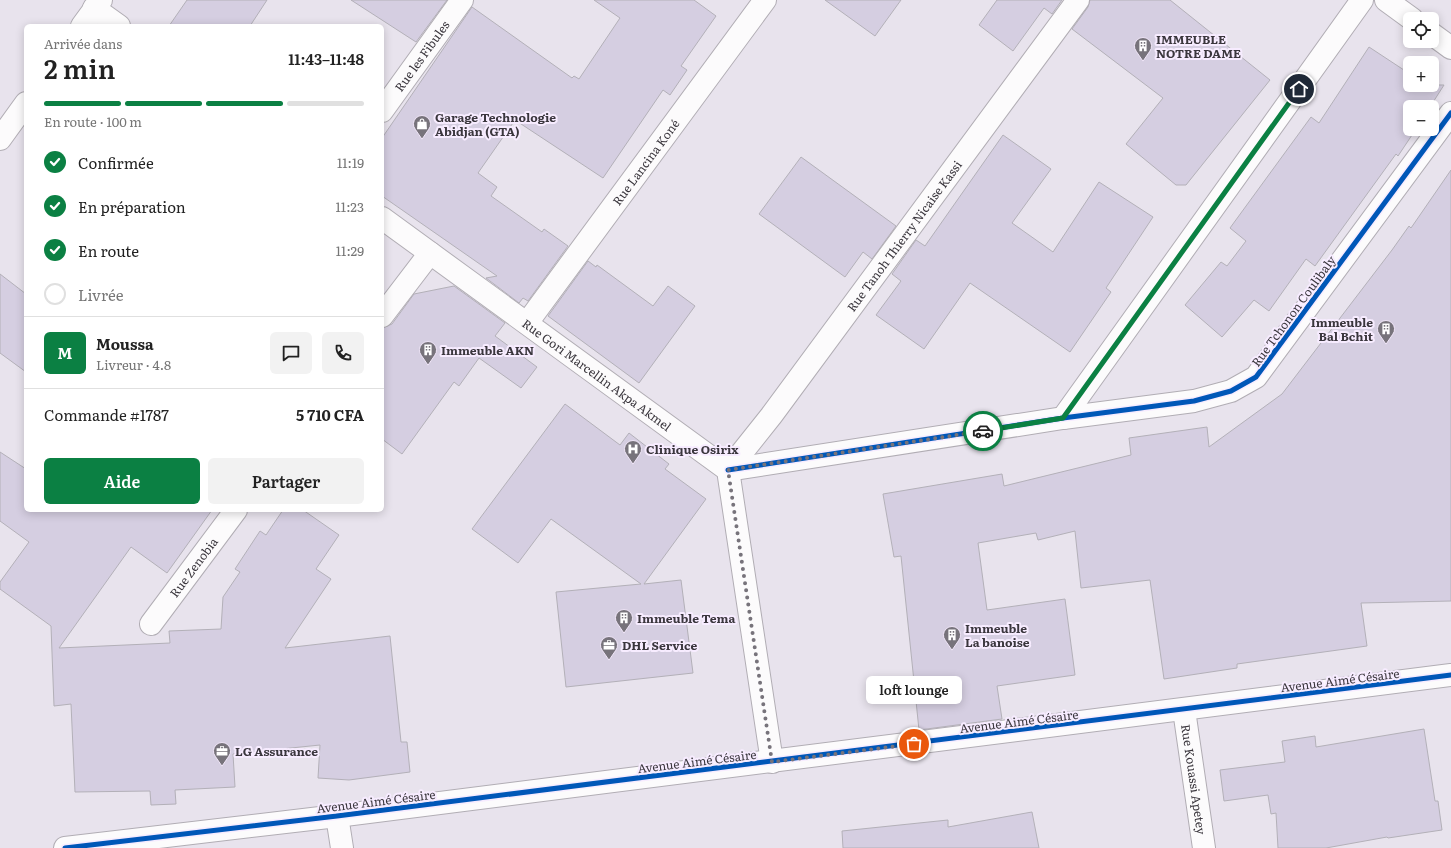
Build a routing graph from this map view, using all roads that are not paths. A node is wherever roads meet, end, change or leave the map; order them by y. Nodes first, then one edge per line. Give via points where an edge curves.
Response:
1 (462, 0) edge
2 (765, 0) edge
3 (1078, 0) edge
4 (1362, 0) edge
5 (1386, 0) edge
6 (93, 3) edge
7 (1403, 12) edge
8 (83, 24) edge
9 (117, 24) edge
10 (1439, 39) edge
11 (1451, 48) edge
12 (24, 106) edge
13 (384, 108) edge
14 (1451, 113) edge
15 (0, 139) edge
16 (384, 219) edge
17 (430, 253) junction
18 (384, 313) edge
19 (527, 323) junction
20 (1063, 418) junction
21 (728, 470) junction
22 (235, 512) edge
23 (151, 624) dead end
24 (1451, 675) edge
25 (1184, 710) junction
26 (772, 762) junction
27 (337, 816) junction
28 (65, 848) edge
29 (342, 848) edge
30 (1204, 848) edge

1 - 13 street, Rue les Fibules
2 - 19 street, Rue Lancina Koné
3 - 21 street, Rue Tanoh Thierry Nicaise Kassi via 771,416
4 - 20 street
5 - 7 street
6 - 8 street
6 - 9 street
10 - 11 street
12 - 15 street
14 - 20 street, Rue Tchonon Coulibaly via 1256,377 1230,391 1194,401
16 - 17 street, Rue Gori Marcellin Akpa Akmel
17 - 18 street
17 - 19 street, Rue Gori Marcellin Akpa Akmel
19 - 21 street, Rue Gori Marcellin Akpa Akmel
20 - 21 street, Rue Tchonon Coulibaly
21 - 26 street
22 - 23 street, Rue Zenobia
24 - 25 street, Avenue Aimé Césaire
25 - 26 street, Avenue Aimé Césaire
25 - 30 street, Rue Kouassi Apetey
26 - 27 street, Avenue Aimé Césaire
27 - 28 street, Avenue Aimé Césaire
27 - 29 street

